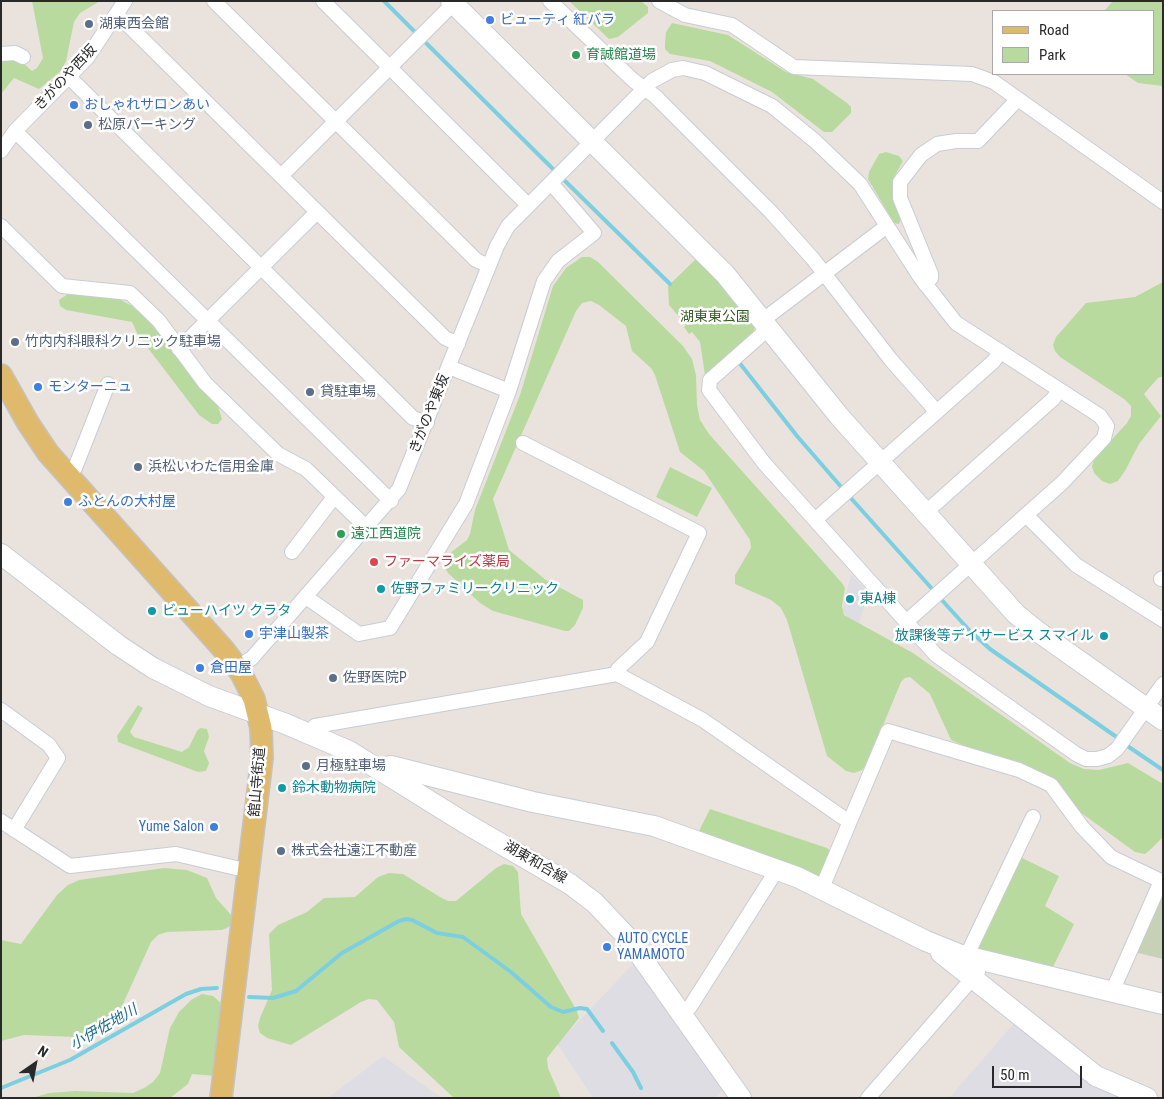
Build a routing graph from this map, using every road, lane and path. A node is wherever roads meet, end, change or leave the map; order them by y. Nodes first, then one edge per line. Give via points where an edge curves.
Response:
1 (125, 1) edge
2 (214, 1) edge
3 (323, 1) edge
4 (550, 1) edge
5 (453, 2) edge
6 (666, 3) edge
7 (116, 16) junction
8 (1, 54) edge
9 (23, 58) dead end
10 (390, 67) junction
11 (69, 77) junction
12 (644, 88) junction
13 (1018, 99) junction
14 (335, 122) junction
15 (15, 131) junction
16 (592, 141) junction
17 (1, 151) edge
18 (281, 176) junction
19 (550, 183) junction
20 (1163, 202) edge
21 (528, 205) junction
22 (317, 212) junction
23 (1, 226) edge
24 (887, 226) junction
25 (489, 266) junction
26 (262, 267) junction
27 (823, 273) junction
28 (925, 284) junction
29 (208, 322) junction
30 (766, 324) junction
31 (458, 344) junction
32 (179, 348) junction
33 (1000, 351) junction
34 (449, 367) junction
35 (1, 375) edge
36 (108, 384) dead end
37 (1059, 390) junction
38 (510, 392) junction
39 (937, 412) junction
40 (427, 423) junction
41 (523, 443) dead end
42 (880, 462) junction
43 (67, 475) junction
44 (334, 497) junction
45 (391, 501) junction
46 (925, 513) junction
47 (1026, 515) junction
48 (815, 520) junction
49 (367, 528) junction
50 (292, 552) dead end
51 (1, 554) edge
52 (971, 564) junction
53 (306, 597) junction
54 (1163, 620) edge
55 (906, 622) junction
56 (238, 667) junction
57 (617, 674) junction
58 (1163, 684) edge
59 (1146, 708) junction
60 (1, 710) edge
61 (258, 714) junction
62 (1163, 720) edge
63 (311, 735) junction
64 (386, 773) junction
65 (1033, 817) dead end
66 (850, 820) junction
67 (1, 821) edge
68 (14, 830) junction
69 (775, 868) junction
70 (249, 871) junction
71 (822, 888) junction
72 (926, 941) junction
73 (966, 957) junction
74 (986, 962) junction
75 (972, 978) junction
76 (1112, 992) junction
77 (1163, 1004) edge
78 (681, 1013) junction
79 (221, 1098) edge
80 (741, 1098) edge
81 (868, 1098) edge
82 (1147, 1098) edge

1 - 7 street, きがのや西坂
2 - 14 street
3 - 10 street
4 - 12 street
5 - 10 street
5 - 16 street
6 - 13 street via 685,15 732,25 794,67 972,74 994,82
7 - 11 street, きがのや西坂 via 96,47
7 - 18 street
8 - 9 street via 15,53
10 - 14 street
10 - 21 street
11 - 15 street, きがのや西坂
11 - 26 street
12 - 16 street, きがのや東坂
12 - 24 street, きがのや東坂 via 661,74 672,70 694,70 772,106 815,140 860,184
12 - 27 street via 766,206
13 - 20 street
13 - 28 street via 978,141 937,144 921,155 900,182 900,198 931,274
14 - 18 street
14 - 25 street via 476,260
15 - 17 street, きがのや西坂
15 - 29 street
16 - 19 street, きがのや東坂
16 - 30 street via 711,259
18 - 22 street
19 - 21 street, きがのや東坂
19 - 38 street via 594,233 558,261 544,281
21 - 25 street, きがのや東坂 via 504,232
22 - 26 street
22 - 31 street via 445,338
23 - 32 street via 62,286 130,292 159,321
24 - 27 street
24 - 28 street, きがのや東坂
25 - 31 street, きがのや東坂
26 - 29 street
26 - 40 street via 413,418
27 - 30 street
27 - 39 street via 891,360
28 - 33 street, きがのや東坂 via 956,323
29 - 32 street
29 - 45 street
30 - 42 street via 832,408
30 - 48 street via 710,380 709,390 764,463
31 - 34 street, きがのや東坂
32 - 44 street via 205,383 278,454 306,469
33 - 37 street, きがのや東坂
33 - 39 street via 994,361
34 - 38 street
34 - 40 street, きがのや東坂
35 - 43 main road, 舘山寺街道 via 37,438
36 - 43 street via 76,468
37 - 46 street via 1053,399
37 - 47 street, きがのや東坂 via 1100,416 1107,432 1063,482
38 - 53 street via 466,504 390,628 359,634
39 - 42 street
40 - 45 street, きがのや東坂 via 403,482
41 - 57 street via 699,533 647,642 618,668
42 - 46 street
42 - 48 street
43 - 56 main road, 舘山寺街道
44 - 49 street
44 - 50 street
45 - 49 street, きがのや東坂
46 - 52 street
47 - 52 street
47 - 54 street via 1076,565
48 - 55 street
49 - 53 street, きがのや東坂
51 - 61 street, 湖東和合線 via 147,664 190,687
52 - 55 street
52 - 59 street via 1030,626
53 - 56 street, きがのや東坂 via 252,658
55 - 59 street via 946,662 1086,758 1108,756 1117,749
56 - 61 main road, 舘山寺街道
57 - 63 street via 315,726
57 - 66 street via 703,720
58 - 59 street
59 - 62 street
60 - 68 street via 49,745 58,758
61 - 63 street, 湖東和合線
61 - 70 main road, 舘山寺街道 via 262,758
63 - 64 street, 湖東和合線
64 - 69 street via 391,766 528,800 630,820
64 - 78 street, 湖東和合線 via 583,893 627,937
65 - 73 street
66 - 71 street
66 - 76 street via 888,731 1020,770 1051,786 1082,827 1111,857 1161,881
67 - 68 street
68 - 70 street via 70,866 176,854
69 - 71 street
69 - 78 street via 690,1007
70 - 79 main road, 舘山寺街道
71 - 72 street
72 - 73 street
72 - 75 street
73 - 74 street
74 - 75 street
74 - 76 street
75 - 81 street
75 - 82 street via 1102,1080
76 - 77 street
78 - 80 street, 湖東和合線

